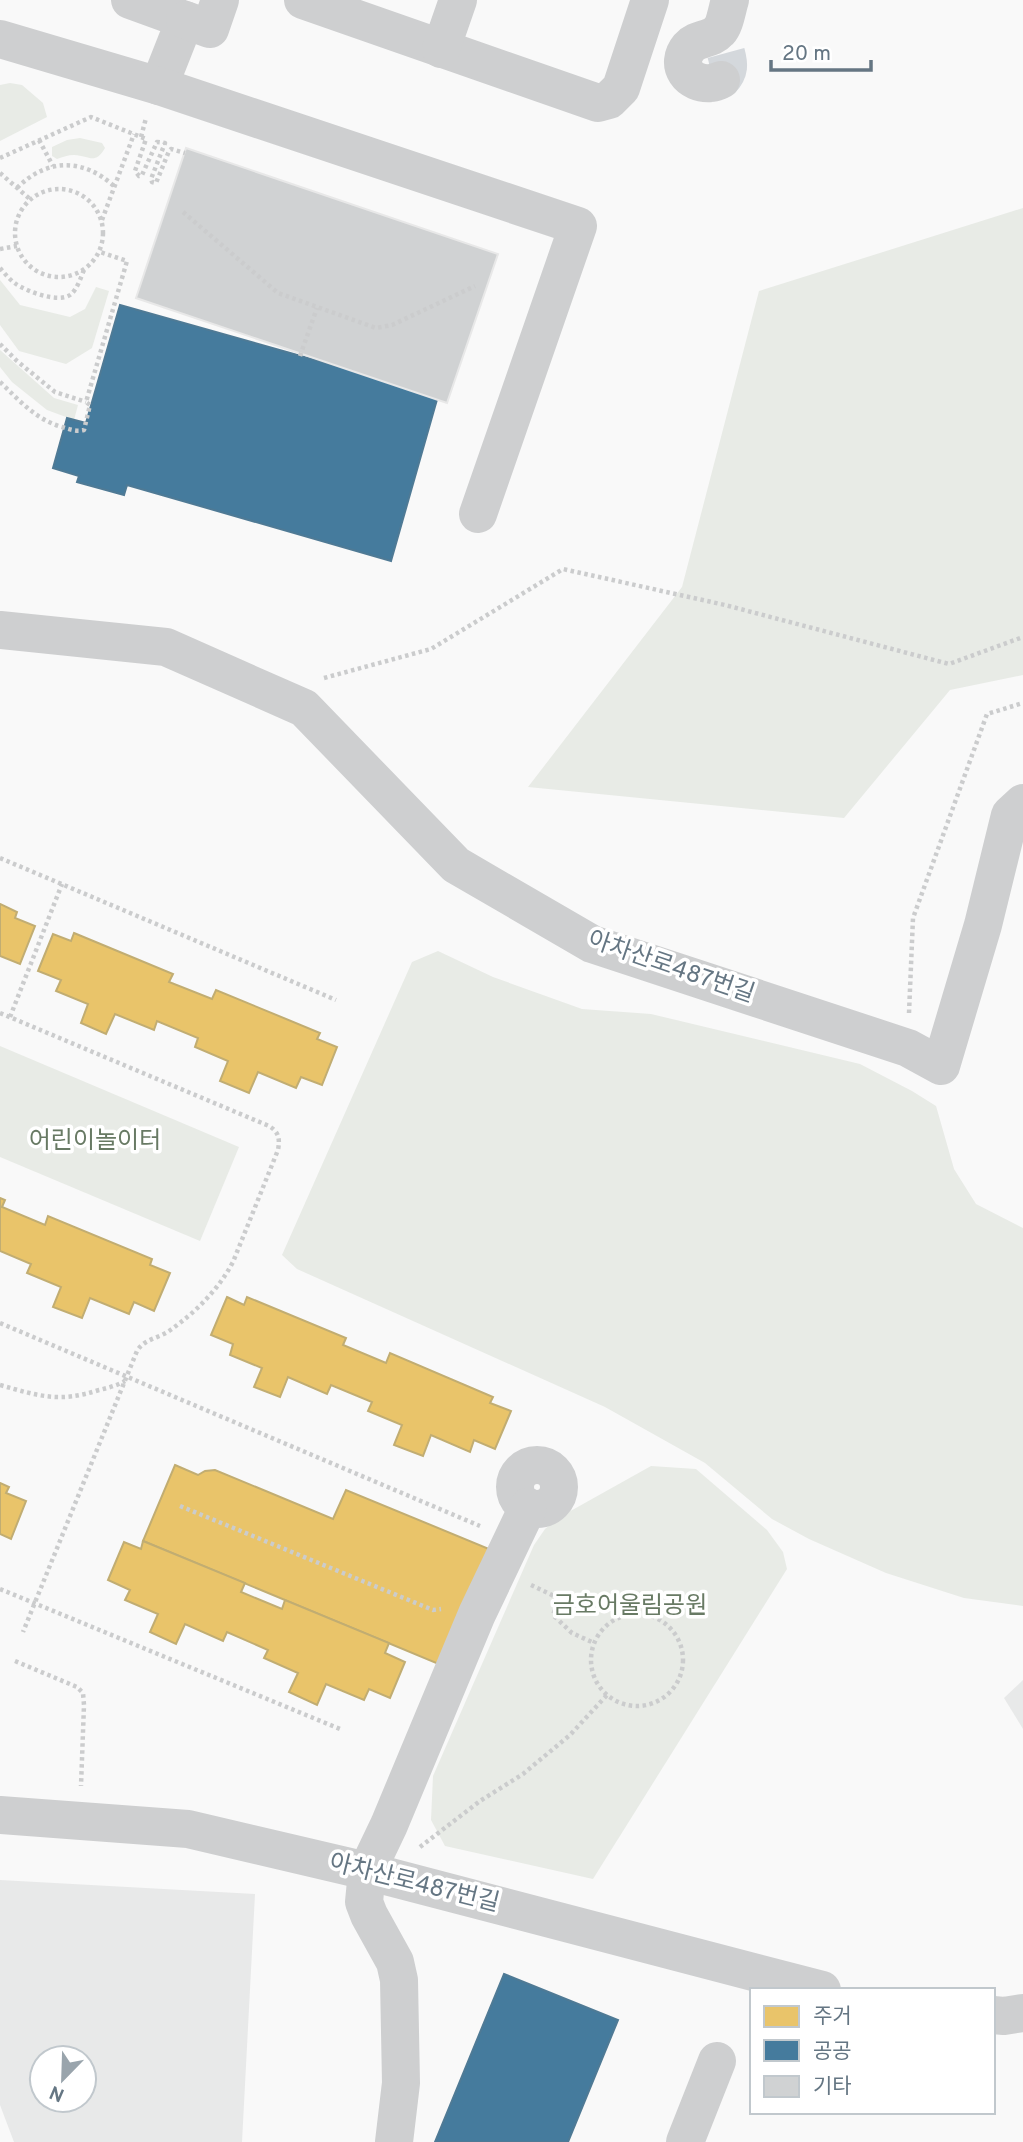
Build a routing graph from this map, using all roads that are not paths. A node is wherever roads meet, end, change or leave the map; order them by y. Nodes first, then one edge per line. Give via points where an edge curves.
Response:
1 (220, 0) edge
2 (303, 0) edge
3 (458, 0) edge
4 (650, 0) edge
5 (730, 0) edge
6 (134, 1) edge
7 (185, 20) junction
8 (0, 39) edge
9 (441, 49) junction
10 (721, 80) dead end
11 (153, 102) junction
12 (478, 514) dead end
13 (0, 630) edge
14 (1023, 803) edge
15 (528, 1507) dead end
16 (0, 1815) edge
17 (368, 1871) junction
18 (814, 1988) edge
19 (1023, 2013) edge
20 (995, 2015) edge
21 (717, 2062) dead end
22 (394, 2142) edge
23 (685, 2142) edge

1 - 7 street via 210,29
2 - 9 street
3 - 9 street
4 - 9 street via 621,88 604,103
5 - 10 street via 720,30 689,47 683,59 685,73 693,78 711,83
6 - 7 street
7 - 11 street
8 - 11 street
11 - 12 street via 578,226
13 - 14 street, 아차산로487번길 via 166,647 304,708 456,865 592,944 908,1048 941,1066 1010,815
15 - 17 street via 477,1614
16 - 17 street, 아차산로487번길 via 188,1829
17 - 18 street, 아차산로487번길
17 - 22 street via 364,1902 395,1962 399,1980 401,2083
19 - 20 street
21 - 23 street

